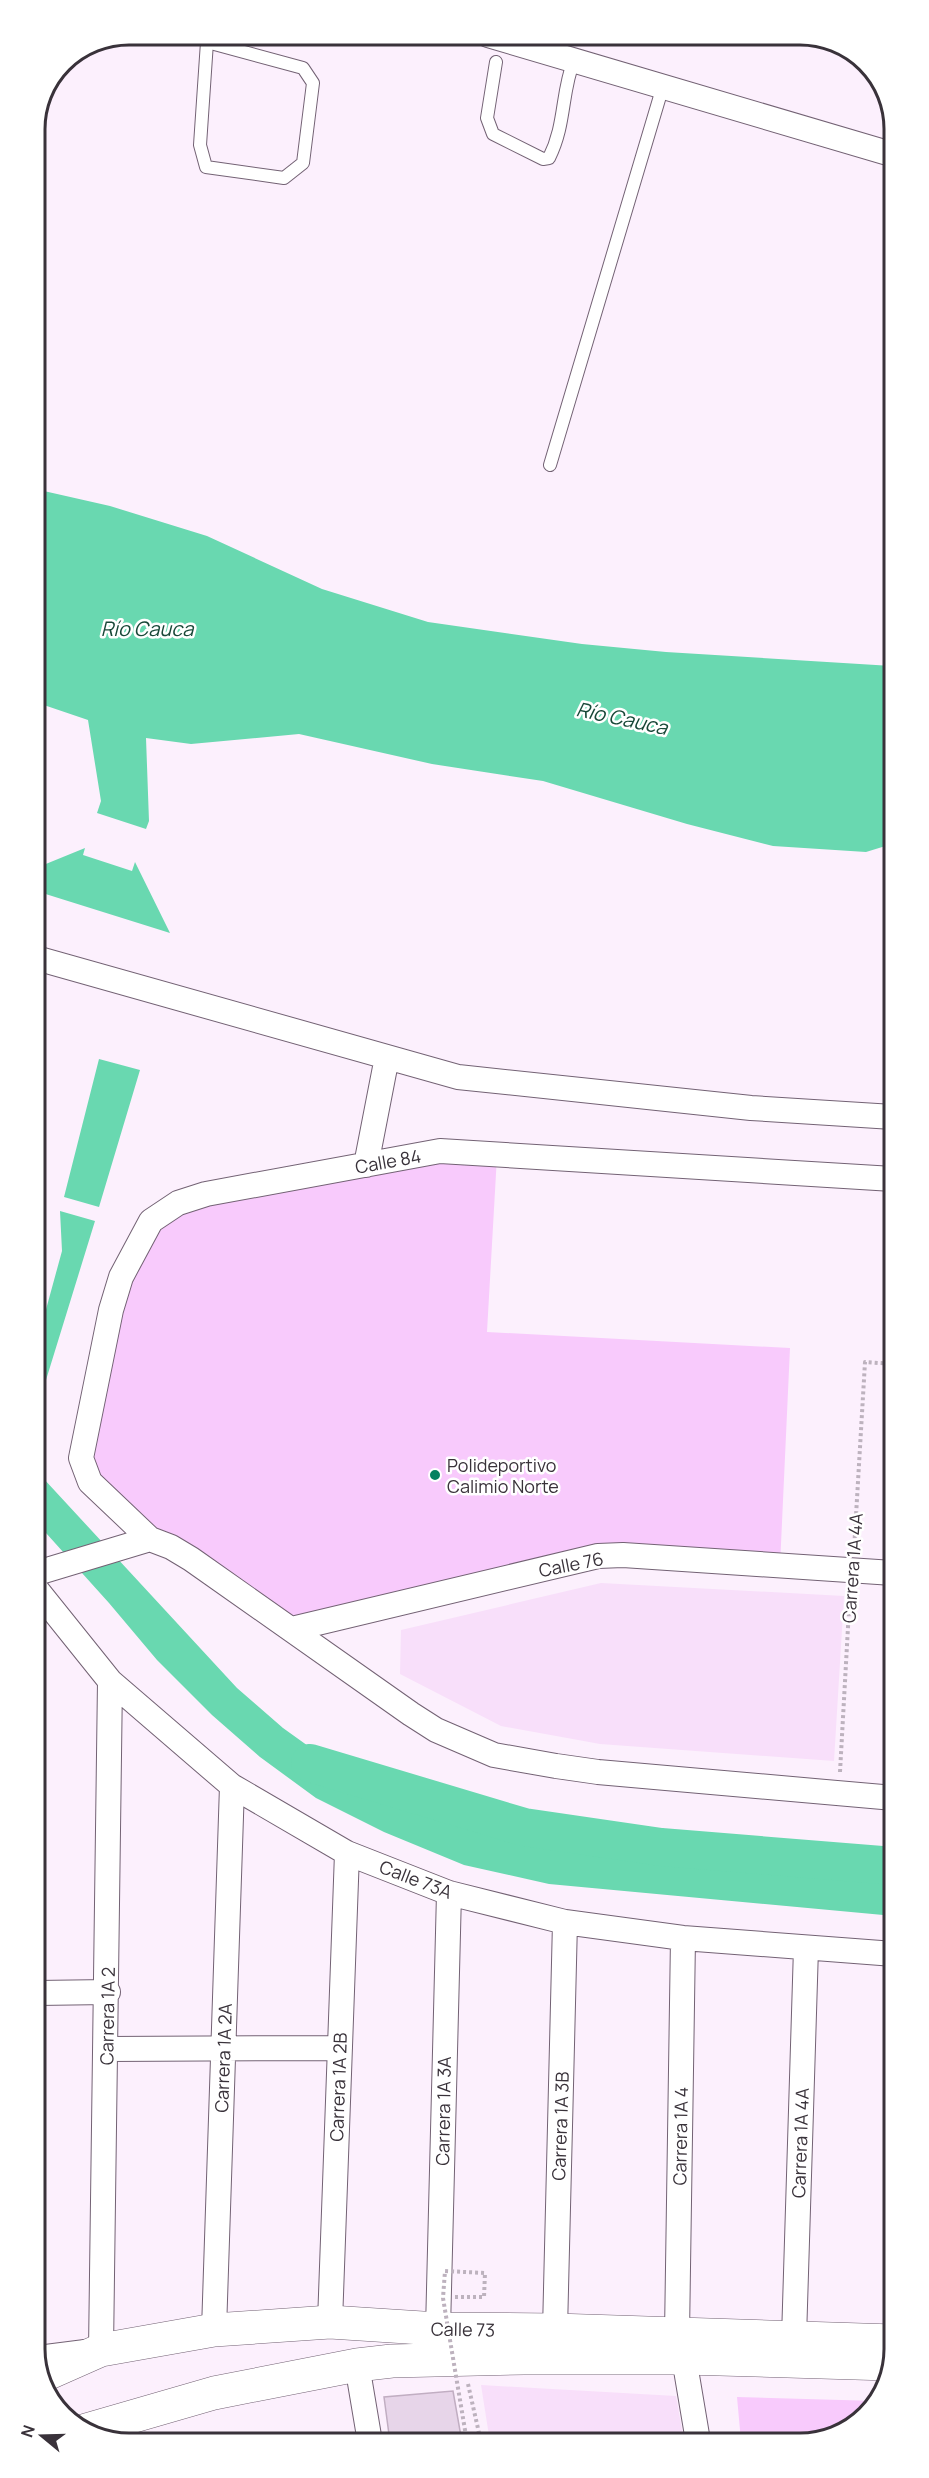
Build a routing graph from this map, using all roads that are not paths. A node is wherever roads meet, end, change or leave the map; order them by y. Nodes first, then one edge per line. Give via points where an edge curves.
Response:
1 (203, 45) edge
2 (226, 45) edge
3 (522, 45) edge
4 (574, 60) junction
5 (496, 62) dead end
6 (663, 86) junction
7 (884, 152) edge
8 (550, 465) dead end
9 (45, 961) edge
10 (387, 1057) junction
11 (884, 1116) edge
12 (366, 1165) junction
13 (884, 1178) edge
14 (150, 1539) junction
15 (47, 1570) edge
16 (884, 1572) edge
17 (45, 1600) edge
18 (292, 1629) junction
19 (110, 1681) junction
20 (232, 1786) junction
21 (884, 1797) edge
22 (347, 1853) junction
23 (449, 1893) junction
24 (565, 1922) junction
25 (683, 1938) junction
26 (806, 1948) junction
27 (884, 1953) edge
28 (108, 1992) junction
29 (45, 1993) edge
30 (223, 2048) junction
31 (340, 2048) junction
32 (107, 2049) junction
33 (330, 2322) junction
34 (438, 2329) junction
35 (214, 2330) junction
36 (555, 2330) junction
37 (794, 2338) junction
38 (884, 2341) edge
39 (681, 2346) junction
40 (101, 2350) junction
41 (46, 2357) edge
42 (882, 2363) edge
43 (357, 2365) junction
44 (49, 2373) edge
45 (97, 2427) edge
46 (368, 2433) edge
47 (697, 2433) edge

1 - 2 lane via 200,146 207,166 284,178 303,163 313,83 303,68
3 - 4 street
4 - 5 lane via 568,74 562,125 549,158 543,159 493,134 487,118
4 - 6 street
6 - 7 street
6 - 8 lane
9 - 10 street
10 - 11 street via 458,1077 751,1108
10 - 12 street
12 - 13 street, Calle 84 via 440,1151
12 - 14 street, Calle 84 via 206,1194 178,1203 151,1221 121,1277 111,1310 81,1458 90,1482
14 - 15 street
14 - 18 street via 191,1558
16 - 18 street, Calle 76 via 598,1556
17 - 19 street, Calle 73A
18 - 21 street via 436,1730 494,1755 598,1772
19 - 20 street, Calle 73A
19 - 28 street, Carrera 1A 2
20 - 22 street, Calle 73A
20 - 30 street, Carrera 1A 2A
22 - 23 street, Calle 73A
22 - 31 street, Carrera 1A 2B
23 - 24 street, Calle 73A
23 - 34 street, Carrera 1A 3A
24 - 25 street, Calle 73A
24 - 36 street, Carrera 1A 3B
25 - 26 street, Calle 73A
25 - 39 street, Carrera 1A 4
26 - 27 street, Calle 73A
26 - 37 street, Carrera 1A 4A
28 - 29 street
28 - 32 street, Carrera 1A 2
30 - 31 street
30 - 32 street
30 - 35 street, Carrera 1A 2A
31 - 33 street, Carrera 1A 2B
32 - 40 street, Carrera 1A 2
33 - 34 main road, Calle 73
33 - 35 main road, Calle 73
34 - 36 main road, Calle 73
35 - 40 main road, Calle 73
36 - 39 main road, Calle 73
37 - 38 main road, Calle 73
37 - 39 main road, Calle 73
39 - 42 main road, Calle 73
39 - 43 main road, Calle 73
39 - 47 street, Carrera 1A 4
40 - 41 street
40 - 44 main road, Calle 73
43 - 45 main road, Calle 73 via 214,2393
43 - 46 street

